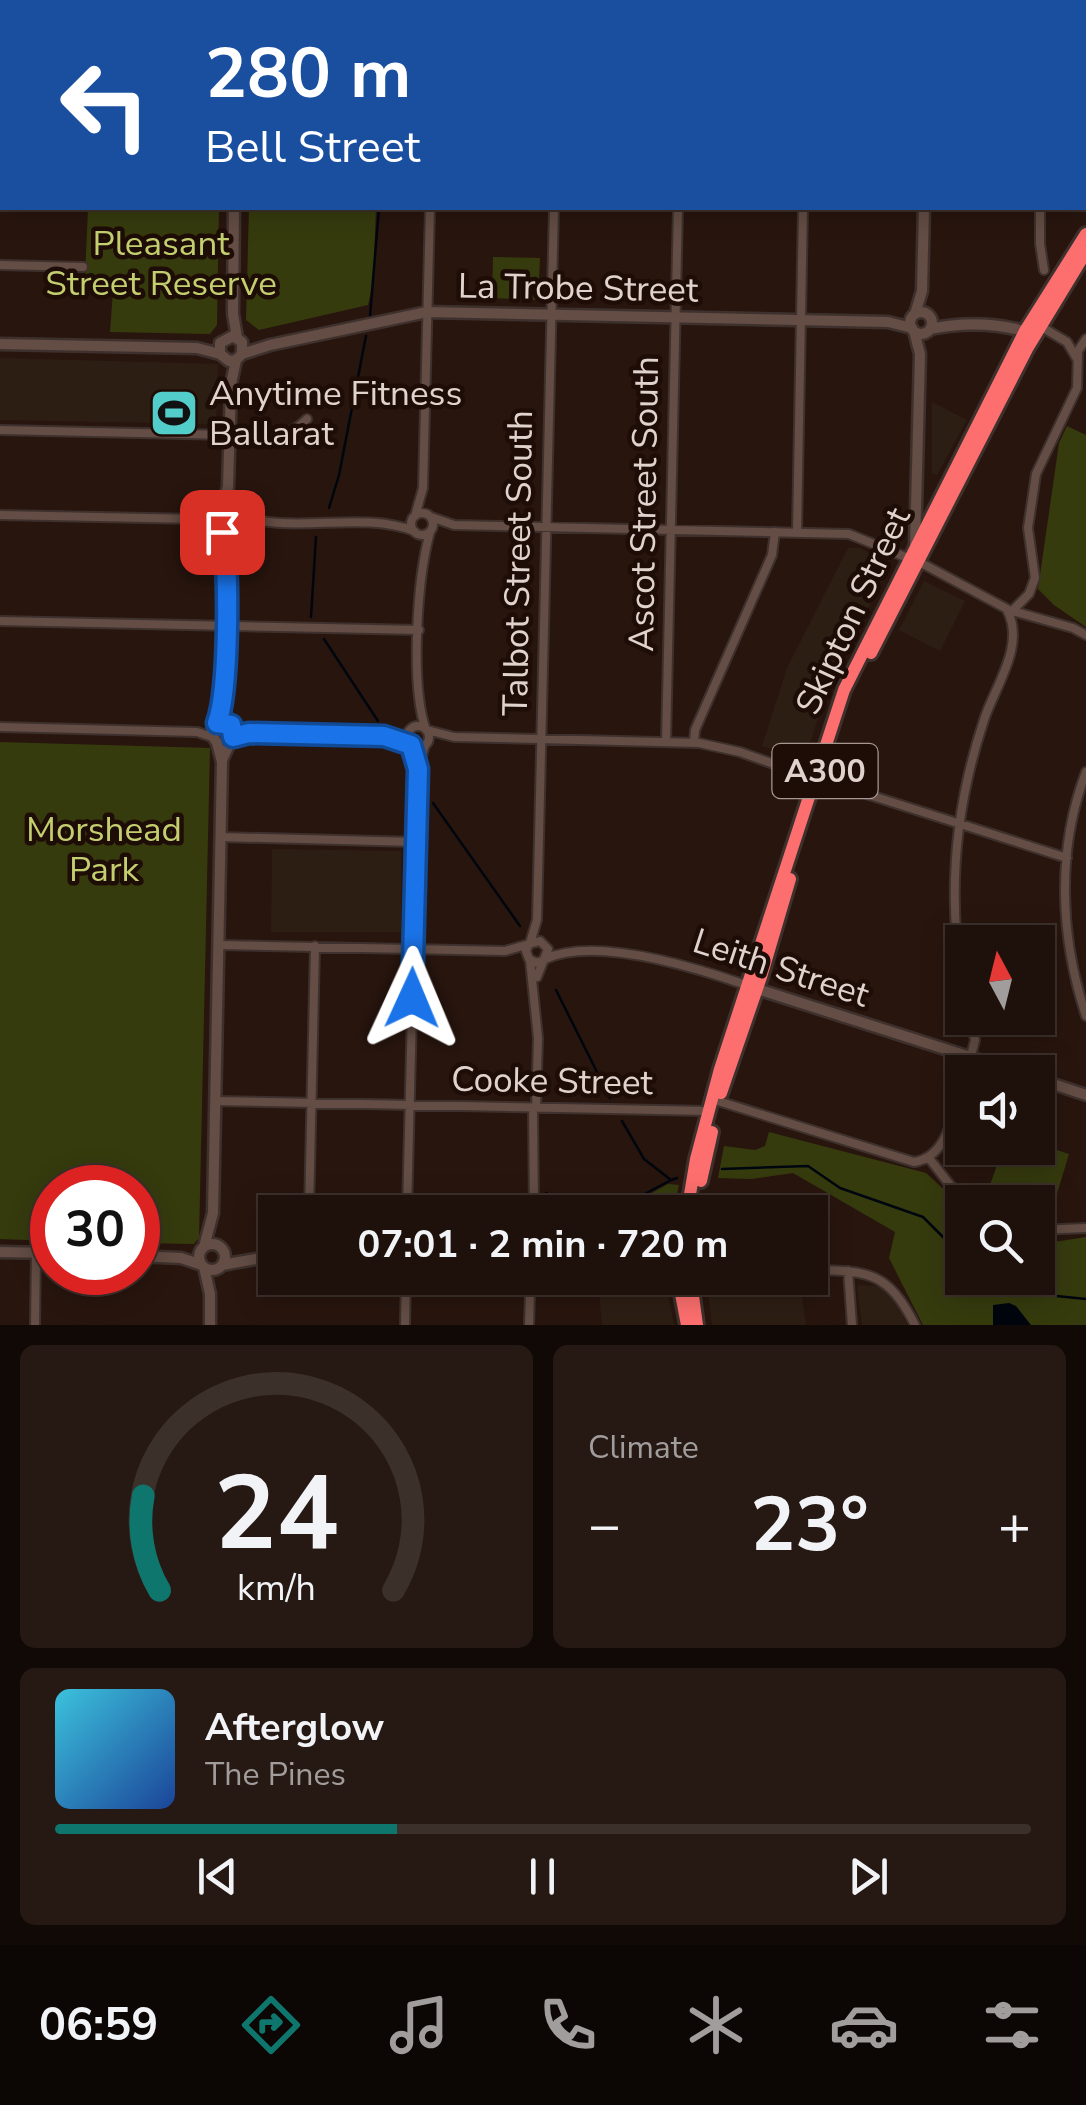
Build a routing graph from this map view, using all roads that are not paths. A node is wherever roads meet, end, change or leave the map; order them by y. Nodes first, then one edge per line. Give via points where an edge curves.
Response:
1 (234, 210) edge
2 (430, 210) edge
3 (554, 210) edge
4 (678, 210) edge
5 (803, 210) edge
6 (924, 210) edge
7 (1040, 210) edge
8 (1086, 234) edge
9 (1086, 252) edge
10 (0, 265) edge
11 (83, 267) dead end
12 (1044, 270) dead end
13 (922, 291) junction
14 (427, 312) junction
15 (552, 314) junction
16 (676, 318) junction
17 (801, 320) junction
18 (914, 323) junction
19 (929, 323) junction
20 (1033, 327) junction
21 (1086, 339) edge
22 (1065, 342) junction
23 (0, 344) edge
24 (231, 348) junction
25 (920, 354) junction
26 (1078, 363) junction
27 (307, 420) dead end
28 (0, 430) edge
29 (230, 436) junction
30 (918, 473) junction
31 (228, 487) junction
32 (423, 488) junction
33 (0, 515) edge
34 (936, 515) junction
35 (415, 516) junction
36 (430, 517) junction
37 (221, 520) junction
38 (235, 520) junction
39 (388, 524) junction
40 (454, 524) junction
41 (546, 527) junction
42 (672, 530) junction
43 (414, 532) junction
44 (430, 532) junction
45 (772, 532) junction
46 (797, 532) junction
47 (227, 553) junction
48 (914, 556) junction
49 (422, 560) junction
50 (1001, 605) junction
51 (1012, 611) junction
52 (0, 621) edge
53 (225, 626) junction
54 (419, 630) junction
55 (1086, 635) edge
56 (418, 705) junction
57 (0, 728) edge
58 (411, 729) junction
59 (426, 730) junction
60 (222, 732) junction
61 (384, 736) junction
62 (454, 737) junction
63 (542, 740) junction
64 (666, 742) junction
65 (694, 742) junction
66 (426, 744) junction
67 (411, 745) junction
68 (776, 764) junction
69 (823, 765) junction
70 (418, 769) junction
71 (1086, 772) edge
72 (814, 791) junction
73 (860, 792) junction
74 (959, 824) junction
75 (220, 837) junction
76 (416, 842) junction
77 (1067, 858) junction
78 (538, 920) junction
79 (956, 925) edge
80 (530, 943) junction
81 (545, 944) junction
82 (218, 945) junction
83 (315, 946) junction
84 (414, 949) junction
85 (505, 951) junction
86 (570, 953) junction
87 (545, 959) junction
88 (529, 960) junction
89 (534, 986) junction
90 (752, 987) junction
91 (1086, 1016) edge
92 (963, 1055) edge
93 (1055, 1085) edge
94 (1086, 1095) edge
95 (215, 1101) junction
96 (312, 1103) junction
97 (410, 1105) junction
98 (713, 1106) junction
99 (534, 1108) junction
100 (945, 1135) edge
101 (929, 1158) junction
102 (950, 1185) edge
103 (309, 1195) edge
104 (407, 1195) edge
105 (534, 1195) edge
106 (695, 1195) edge
107 (213, 1213) junction
108 (1086, 1228) edge
109 (1055, 1229) edge
110 (204, 1248) junction
111 (222, 1249) junction
112 (0, 1252) edge
113 (30, 1253) edge
114 (160, 1256) edge
115 (168, 1256) junction
116 (256, 1258) joint
117 (204, 1266) junction
118 (221, 1266) junction
119 (828, 1270) edge
120 (848, 1271) junction
121 (35, 1295) edge
122 (406, 1295) edge
123 (530, 1295) edge
124 (681, 1295) edge
125 (693, 1295) edge
126 (210, 1302) junction
127 (35, 1325) edge
128 (210, 1325) edge
129 (405, 1325) edge
130 (529, 1325) edge
131 (687, 1325) edge
132 (696, 1325) edge
133 (852, 1325) edge
134 (915, 1325) edge

1 - 24 main road
2 - 14 street
3 - 15 street, Talbot Street South
4 - 16 street, Ascot Street South
5 - 17 street
6 - 13 main road
7 - 12 street
8 - 20 highway, Skipton Street / A300
9 - 20 highway, Skipton Street / A300
10 - 11 street
13 - 18 main road
13 - 19 main road
14 - 15 main road, La Trobe Street
14 - 24 main road, La Trobe Street
14 - 32 street
15 - 16 main road, La Trobe Street
15 - 41 street, Talbot Street South
16 - 17 main road, La Trobe Street
16 - 42 street, Ascot Street South
17 - 18 main road, La Trobe Street
17 - 46 street
18 - 19 main road
18 - 19 main road via 921,334
18 - 25 main road
19 - 20 main road
19 - 25 main road
20 - 22 street
20 - 34 highway, Skipton Street / A300
21 - 22 street
21 - 26 street
22 - 26 street
23 - 24 main road
24 - 29 main road
25 - 30 main road
26 - 51 street via 1077,388 1036,474 1028,528 1035,578
27 - 29 street via 282,437
28 - 29 street
29 - 31 main road
30 - 34 main road
30 - 48 main road
31 - 37 main road
31 - 38 main road
32 - 35 street
32 - 36 street
33 - 37 street
34 - 48 highway, Skipton Street / A300
35 - 36 street
35 - 39 street
35 - 43 street
36 - 40 street
36 - 44 street
37 - 38 main road
37 - 38 main road
37 - 47 main road
38 - 39 street
38 - 47 main road
39 - 43 street
40 - 41 street
40 - 44 street
41 - 42 street
41 - 63 street, Talbot Street South
42 - 45 street
42 - 64 street, Ascot Street South
43 - 44 street
43 - 49 street
44 - 49 street
45 - 46 street
45 - 65 street via 774,550
46 - 48 street via 860,536
47 - 53 main road
48 - 50 street
48 - 69 highway, Skipton Street / A300 via 846,685
49 - 54 street
50 - 51 street
50 - 74 street via 1012,620 1013,644 972,756
51 - 55 street
52 - 53 street
53 - 54 street
53 - 60 main road
54 - 56 street
56 - 58 street
56 - 59 street
57 - 60 street
58 - 59 street
58 - 61 street
58 - 67 street
59 - 62 street
59 - 66 street
60 - 61 street
60 - 75 main road
61 - 67 street
62 - 63 street
62 - 66 street
63 - 64 street
63 - 78 street, Talbot Street South
64 - 65 street
65 - 68 street
66 - 67 street
66 - 70 street
67 - 70 street
68 - 69 street
68 - 72 street via 802,775
69 - 72 highway, Skipton Street / A300
69 - 73 street via 832,778
70 - 76 street
71 - 77 street
72 - 73 street
72 - 90 highway, Skipton Street / A300
73 - 74 street
74 - 77 street
74 - 79 street
75 - 76 street
75 - 82 main road
76 - 84 street
77 - 91 street via 1066,928
78 - 80 street, Talbot Street South
78 - 81 street, Talbot Street South
80 - 81 street
80 - 85 street
80 - 88 street
81 - 86 street, Leith Street
81 - 87 street
82 - 83 street
82 - 95 main road
83 - 84 street
83 - 96 street
84 - 85 street
84 - 97 street
85 - 88 street
86 - 87 street, Leith Street
86 - 90 street, Leith Street via 650,957
87 - 88 street
87 - 89 street
88 - 89 street
89 - 99 street
90 - 92 main road, Leith Street
90 - 98 highway, Skipton Street / A300
93 - 94 main road
95 - 96 street, Cooke Street
95 - 107 main road
96 - 97 street, Cooke Street
96 - 103 street
97 - 99 street, Cooke Street
97 - 104 street
98 - 99 street, Cooke Street
98 - 101 street, Cooke Street via 907,1161
98 - 106 highway, Skipton Street / A300
99 - 105 street
100 - 101 street
101 - 102 street
107 - 110 main road
107 - 111 main road
108 - 109 street
110 - 111 main road
110 - 115 main road
110 - 117 main road
111 - 116 main road
111 - 118 main road
112 - 113 main road
114 - 115 main road
115 - 117 main road
116 - 118 main road
117 - 118 main road
117 - 126 main road
118 - 126 main road
119 - 120 street
120 - 133 street
120 - 134 street via 886,1282
121 - 127 street
122 - 129 street
123 - 130 street
124 - 131 highway
125 - 132 highway
126 - 128 main road

